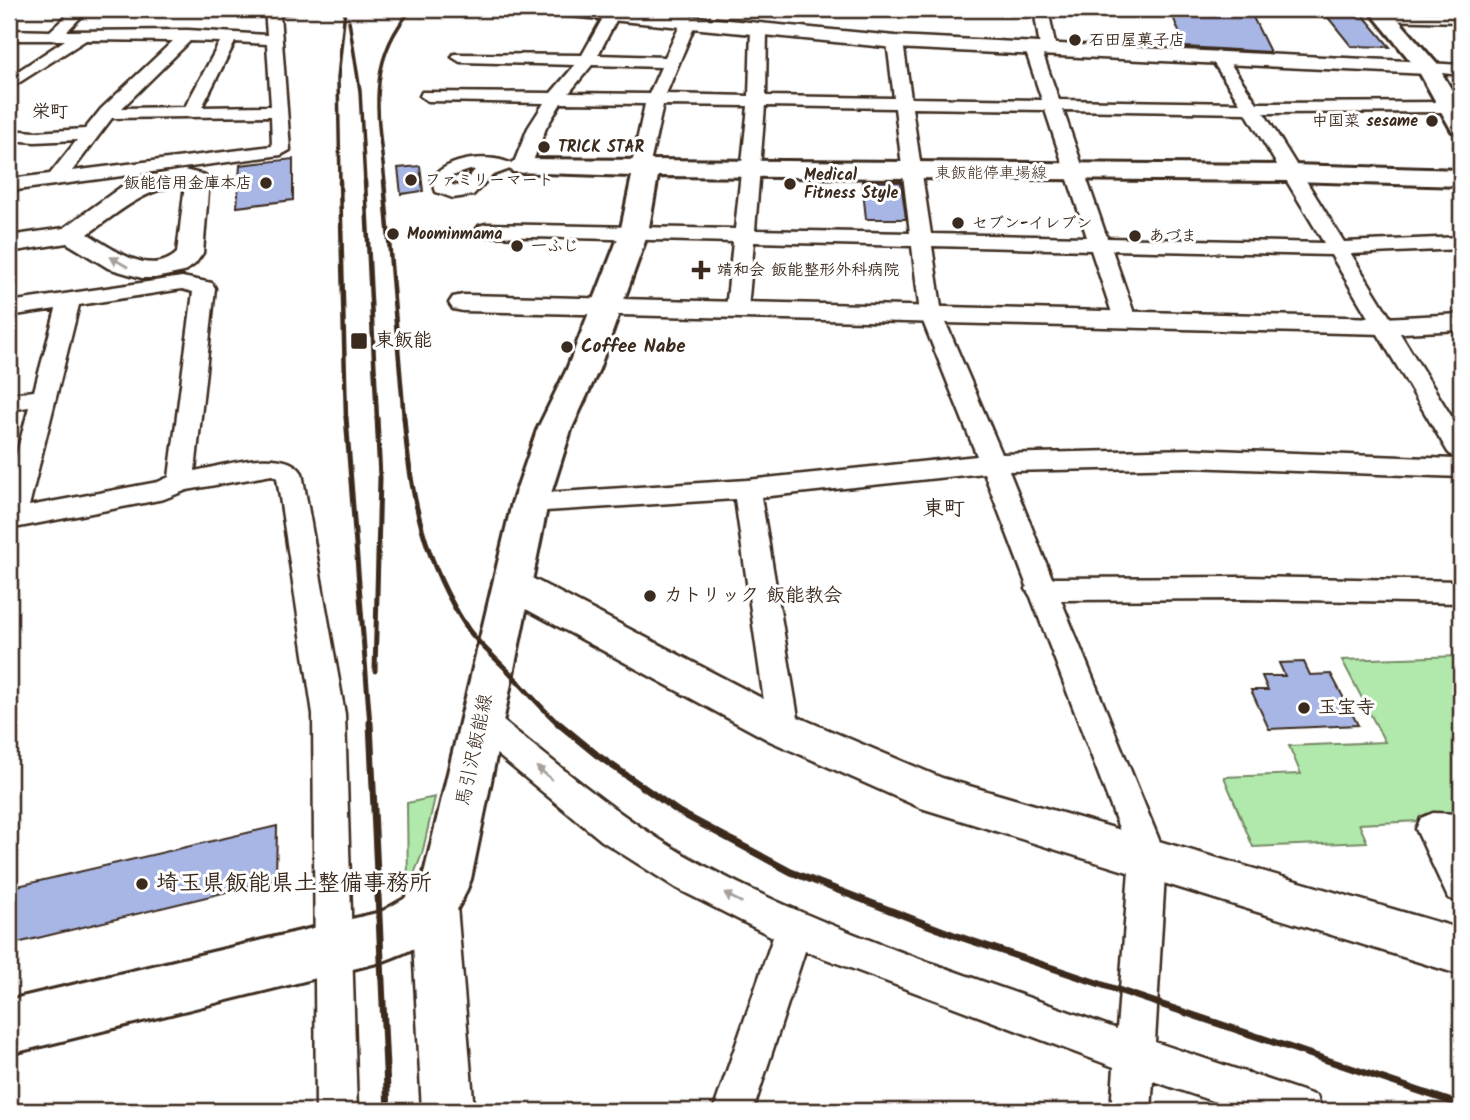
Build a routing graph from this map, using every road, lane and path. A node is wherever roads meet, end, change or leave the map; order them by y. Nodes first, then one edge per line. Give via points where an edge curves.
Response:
1 (82, 9) edge
2 (288, 9) edge
3 (560, 9) edge
4 (1041, 9) edge
5 (614, 11) edge
6 (1381, 13) edge
7 (1461, 18) edge
8 (689, 20) junction
9 (759, 28) junction
10 (9, 35) edge
11 (54, 35) junction
12 (84, 35) junction
13 (188, 36) junction
14 (230, 37) junction
15 (275, 40) junction
16 (895, 41) junction
17 (1041, 49) junction
18 (1217, 56) junction
19 (460, 57) dead end
20 (588, 60) junction
21 (673, 62) junction
22 (1428, 68) junction
23 (1461, 70) edge
24 (9, 84) edge
25 (428, 96) dead end
26 (556, 98) junction
27 (655, 100) junction
28 (757, 101) junction
29 (904, 103) junction
30 (1052, 104) junction
31 (1252, 108) junction
32 (280, 111) junction
33 (191, 112) junction
34 (107, 113) junction
35 (1455, 117) edge
36 (90, 134) junction
37 (9, 135) edge
38 (513, 167) joint
39 (643, 168) junction
40 (750, 170) junction
41 (912, 172) junction
42 (1076, 173) junction
43 (1292, 173) junction
44 (154, 174) junction
45 (1461, 178) edge
46 (56, 179) junction
47 (9, 185) edge
48 (486, 230) dead end
49 (634, 233) junction
50 (71, 235) junction
51 (743, 235) junction
52 (921, 238) junction
53 (1099, 243) junction
54 (1461, 243) edge
55 (9, 244) edge
56 (1336, 250) junction
57 (179, 275) junction
58 (69, 300) junction
59 (463, 303) dead end
60 (607, 305) junction
61 (9, 309) edge
62 (737, 309) junction
63 (931, 314) junction
64 (1125, 319) junction
65 (1461, 323) edge
66 (1384, 326) junction
67 (43, 397) junction
68 (9, 402) edge
69 (1461, 452) edge
70 (991, 463) junction
71 (1461, 468) edge
72 (181, 482) junction
73 (747, 488) junction
74 (530, 503) junction
75 (11, 518) edge
76 (511, 584) junction
77 (1040, 589) junction
78 (1461, 592) edge
79 (481, 722) junction
80 (784, 729) junction
81 (1461, 830) edge
82 (1149, 857) junction
83 (1461, 886) edge
84 (434, 906) junction
85 (794, 929) junction
86 (335, 949) junction
87 (1461, 952) edge
88 (9, 1027) edge
89 (1135, 1055) junction
90 (337, 1111) edge
91 (448, 1111) edge
92 (733, 1111) edge
93 (1131, 1111) edge
94 (1302, 1111) edge

1 - 11 street
2 - 15 street via 272,10
3 - 5 street
4 - 17 street
5 - 8 street
5 - 20 street
6 - 7 street
6 - 22 main road
8 - 9 street
8 - 21 street
9 - 16 street
9 - 28 street
10 - 11 street
11 - 12 street
12 - 13 street
12 - 24 street
13 - 14 street
13 - 34 street
14 - 15 street
14 - 33 street
15 - 32 street
16 - 17 street
16 - 29 street
17 - 18 street
17 - 30 street
18 - 22 street
18 - 31 street
19 - 20 street
20 - 21 street
20 - 26 street
21 - 27 street
22 - 23 street
22 - 35 main road
25 - 26 street
26 - 27 street
26 - 38 street
27 - 28 street
27 - 39 street
28 - 29 street
28 - 40 street
29 - 30 street
29 - 41 street
30 - 31 street
30 - 42 street
31 - 35 street
31 - 43 street
32 - 33 street
32 - 44 street via 281,150
33 - 34 street
34 - 36 street
36 - 37 street
36 - 46 street
38 - 39 main road, 東飯能停車場線
39 - 40 main road, 東飯能停車場線
39 - 49 main road, 馬引沢飯能線
40 - 41 main road, 東飯能停車場線
40 - 51 street
41 - 42 main road, 東飯能停車場線
41 - 52 street
42 - 43 main road, 東飯能停車場線
42 - 53 street
43 - 45 main road, 東飯能停車場線
43 - 56 street
44 - 46 street
44 - 50 street
44 - 57 street via 192,177 198,183 190,253
46 - 47 street
48 - 49 street
49 - 51 street
49 - 60 main road, 馬引沢飯能線
50 - 55 street
57 -> 50 street via 133,270
51 - 52 street
51 - 62 street
52 - 53 street
52 - 63 street
53 - 56 street
53 - 64 street
54 - 56 street
56 - 66 street
57 - 58 street
57 - 72 street via 204,288
58 - 61 street
58 - 67 street
59 - 60 street
60 - 62 street
60 - 74 main road, 馬引沢飯能線 via 554,430
62 - 63 street
63 - 64 street
63 - 70 street
64 - 66 street
65 - 66 street
66 - 69 street
67 - 68 street
67 - 75 street
70 - 71 street via 1190,458
70 - 73 street
70 - 77 street
72 - 75 street via 164,490
72 - 86 street via 275,466 289,473 329,715
73 - 74 street
73 - 80 street
74 - 76 main road, 馬引沢飯能線
76 - 79 main road, 馬引沢飯能線
76 - 80 street
77 - 78 street
77 - 82 street
79 - 84 main road, 馬引沢飯能線 via 447,879
85 -> 79 street via 689,876 614,830
80 - 82 street via 936,795
81 - 83 street via 1433,830
82 - 87 street
82 - 89 street
84 - 86 main road, 馬引沢飯能線 via 408,927
84 - 91 street
85 - 89 street
85 - 92 street
86 - 88 main road, 馬引沢飯能線
86 - 90 street
89 - 93 street
89 - 94 street

